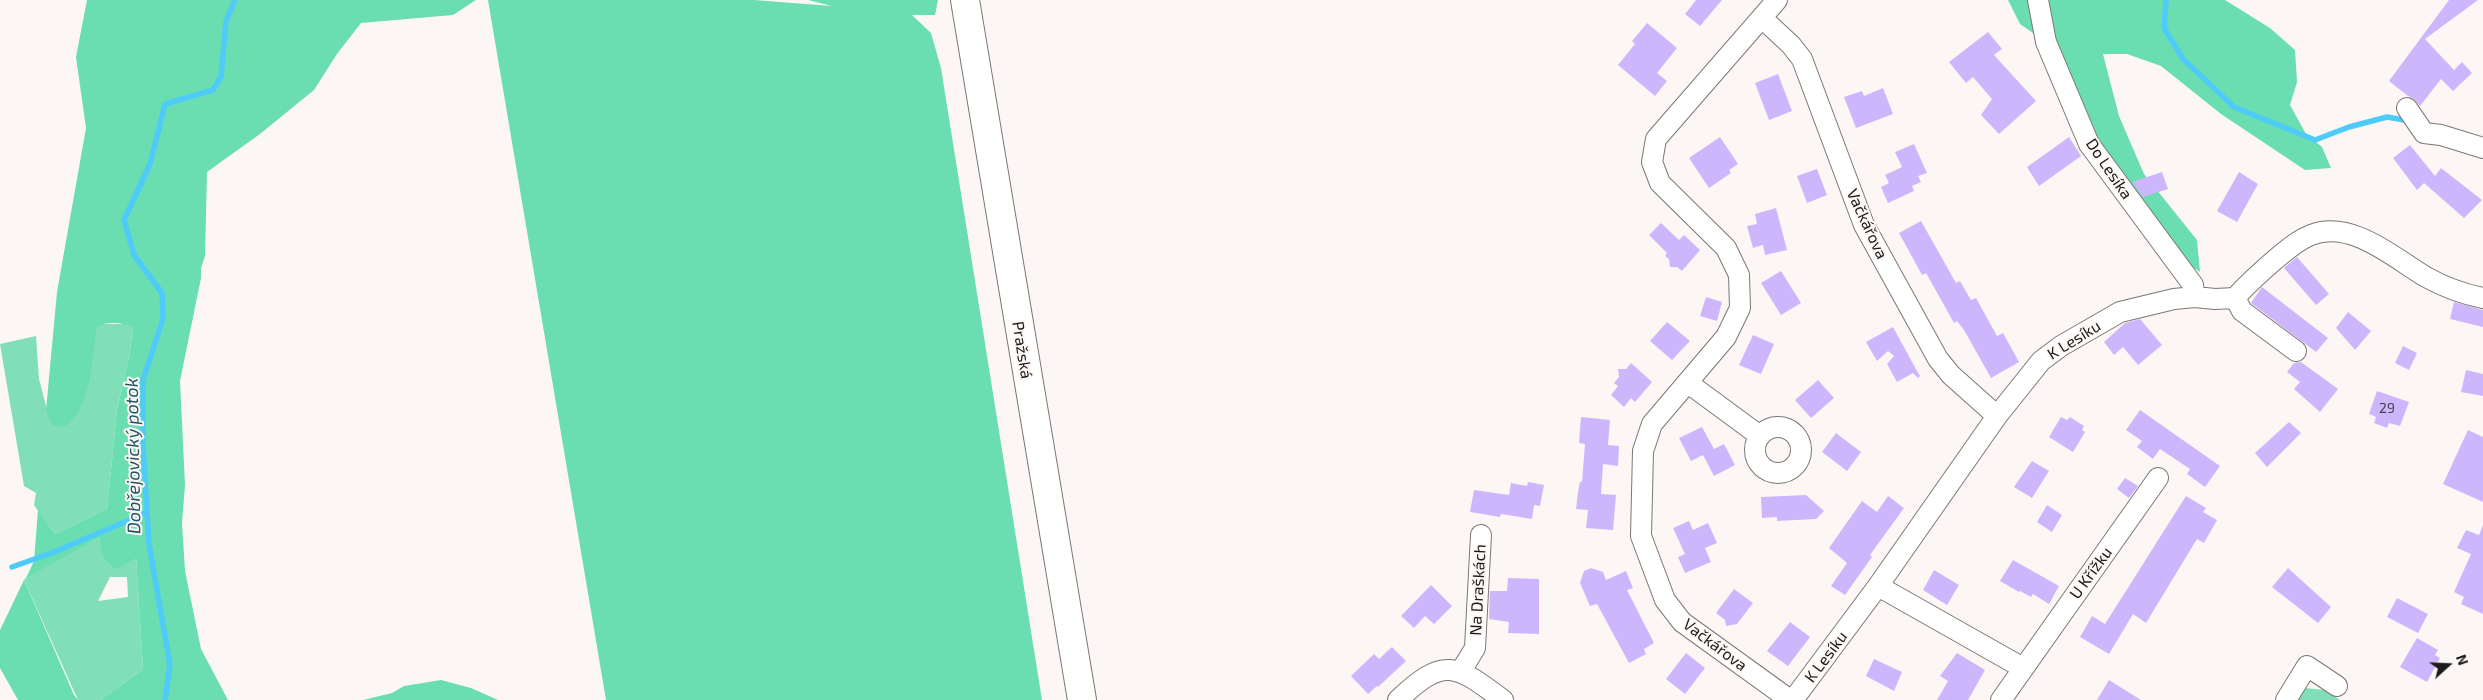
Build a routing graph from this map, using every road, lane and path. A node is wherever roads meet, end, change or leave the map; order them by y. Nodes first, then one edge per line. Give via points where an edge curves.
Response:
1 (965, 0) edge
2 (1777, 0) edge
3 (2038, 0) edge
4 (1762, 18) junction
5 (2413, 117) dead end
6 (2483, 148) edge
7 (2195, 296) junction
8 (2236, 298) junction
9 (2483, 298) edge
10 (2296, 351) dead end
11 (1688, 383) junction
12 (1997, 416) junction
13 (1760, 436) dead end
14 (2158, 478) dead end
15 (1481, 535) dead end
16 (1878, 586) junction
17 (2023, 668) junction
18 (1461, 671) junction
19 (2337, 686) dead end
20 (1082, 700) edge
21 (1398, 700) edge
22 (1504, 700) edge
23 (1792, 700) edge
24 (2001, 700) edge
25 (2286, 700) edge

1 - 20 main road, Pražská
2 - 4 street, Vačkářova
3 - 7 street, Do Lesíka via 2046,42 2089,144 2193,285
4 - 11 street, Vačkářova via 1656,139 1652,162 1660,183 1726,248 1739,275 1740,308 1726,337
4 - 12 street, Vačkářova via 1802,59 1864,225 1938,359
5 - 6 street via 2424,133
7 - 8 street, K Lesíku
7 - 12 street, K Lesíku via 2120,312 2061,346 2041,361
8 - 9 street via 2252,279 2296,243 2313,234 2334,231 2360,237 2428,278 2465,295
8 - 10 street via 2242,311
11 - 13 street
11 - 23 street, Vačkářova via 1652,424 1643,451 1641,536 1665,600 1682,622
12 - 16 street, K Lesíku
14 - 17 street, U Křížku
15 - 18 street, Na Draškách via 1475,648
16 - 17 street
16 - 23 street, K Lesíku
17 - 24 street, U Křížku
18 - 21 street via 1441,669 1419,680
18 - 22 street
19 - 25 street via 2307,666

